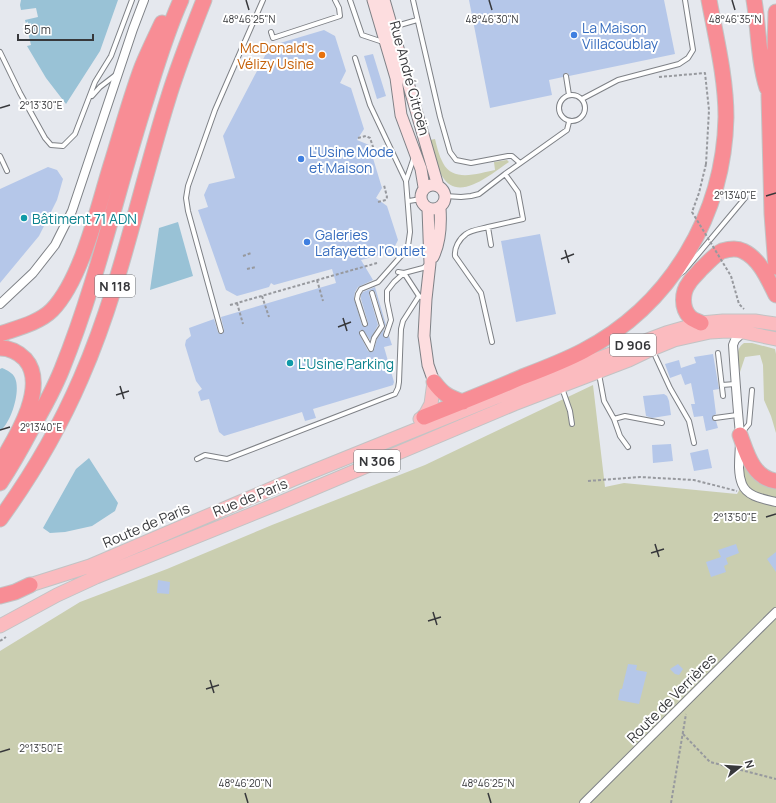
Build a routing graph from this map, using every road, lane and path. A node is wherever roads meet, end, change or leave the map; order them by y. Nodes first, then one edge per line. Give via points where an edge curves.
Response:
1 (132, 0) edge
2 (144, 0) edge
3 (172, 0) edge
4 (181, 0) edge
5 (204, 0) edge
6 (208, 0) edge
7 (263, 0) edge
8 (335, 0) edge
9 (350, 0) edge
10 (373, 0) edge
11 (384, 0) edge
12 (413, 0) edge
13 (685, 0) edge
14 (709, 0) edge
15 (754, 0) edge
16 (776, 12) edge
17 (417, 20) junction
18 (392, 27) junction
19 (270, 32) dead end
20 (189, 36) junction
21 (386, 43) junction
22 (398, 48) junction
23 (0, 52) edge
24 (355, 58) dead end
25 (118, 73) junction
26 (566, 76) dead end
27 (658, 77) dead end
28 (769, 94) junction
29 (569, 95) junction
30 (90, 98) junction
31 (582, 99) junction
32 (569, 122) junction
33 (358, 138) dead end
34 (374, 150) dead end
35 (416, 153) junction
36 (0, 156) edge
37 (520, 163) junction
38 (7, 171) dead end
39 (505, 174) junction
40 (406, 181) junction
41 (384, 185) dead end
42 (438, 186) junction
43 (424, 187) junction
44 (445, 196) junction
45 (745, 198) dead end
46 (420, 199) junction
47 (409, 201) junction
48 (378, 202) dead end
49 (428, 208) junction
50 (440, 208) junction
51 (488, 227) junction
52 (491, 245) dead end
53 (251, 253) dead end
54 (243, 256) dead end
55 (376, 263) dead end
56 (430, 263) junction
57 (256, 267) dead end
58 (776, 268) edge
59 (77, 269) junction
60 (247, 269) dead end
61 (398, 272) dead end
62 (404, 273) junction
63 (317, 280) junction
64 (669, 280) junction
65 (372, 293) dead end
66 (776, 294) edge
67 (262, 296) junction
68 (422, 298) junction
69 (323, 300) dead end
70 (237, 303) junction
71 (0, 304) edge
72 (230, 305) dead end
73 (269, 317) dead end
74 (752, 317) junction
75 (700, 323) junction
76 (243, 324) dead end
77 (365, 324) dead end
78 (776, 324) edge
79 (0, 325) edge
80 (221, 331) dead end
81 (743, 332) junction
82 (362, 333) dead end
83 (0, 334) edge
84 (386, 335) dead end
85 (776, 339) edge
86 (492, 342) dead end
87 (0, 348) edge
88 (652, 349) junction
89 (718, 353) dead end
90 (599, 371) junction
91 (434, 382) junction
92 (722, 384) junction
93 (735, 384) junction
94 (561, 386) junction
95 (515, 390) joint
96 (752, 390) dead end
97 (724, 396) dead end
98 (462, 402) junction
99 (514, 404) joint
100 (737, 415) junction
101 (424, 417) junction
102 (715, 418) dead end
103 (614, 419) junction
104 (662, 423) dead end
105 (572, 424) dead end
106 (740, 436) junction
107 (694, 443) dead end
108 (628, 448) dead end
109 (197, 460) dead end
110 (0, 464) edge
111 (294, 479) junction
112 (588, 481) dead end
113 (776, 481) edge
114 (0, 483) edge
115 (737, 491) dead end
116 (776, 502) edge
117 (0, 519) edge
118 (30, 585) junction
119 (0, 591) edge
120 (0, 596) edge
121 (776, 612) edge
122 (0, 626) edge
123 (688, 699) junction
124 (683, 734) junction
125 (776, 779) edge
126 (584, 803) edge
127 (671, 803) edge

1 - 30 lane via 111,56 95,82
2 - 25 street
3 - 59 highway via 142,68
4 - 114 highway, N 118 via 138,124 98,269 62,370 12,466
5 - 20 highway, N 118
6 - 20 highway
7 - 80 lane via 215,110 186,198
8 - 19 lane via 340,16 273,38
9 - 21 lane via 362,35
10 - 21 street, Rue André Citroën
11 - 18 street, Rue André Citroën
12 - 17 lane
13 - 31 lane via 693,50 688,58 679,64 618,80
14 - 64 highway via 724,84 726,117 723,147 718,176 703,223 686,256
15 - 28 highway via 762,73
16 - 28 highway via 775,49
17 - 18 lane
17 - 37 lane via 450,152 456,160 463,162 512,156
18 - 22 street, Rue André Citroën
20 - 117 highway, N 118 via 168,99 114,290 82,377 27,482
21 - 22 lane
21 - 35 street, Rue André Citroën via 396,78 402,115
22 - 42 street, Rue André Citroën
23 - 30 lane via 44,138 51,145 63,146 75,134
24 - 40 lane via 370,105
25 - 30 lane
25 - 71 street via 72,211 55,245 33,273
26 - 29 lane
27 - 74 path, bridge via 705,73 709,110 706,164 692,212 731,276 739,304
28 - 58 highway
29 - 31 lane
29 - 32 lane via 562,100 559,108 562,117
31 - 32 lane via 586,110 583,117
32 - 37 lane via 567,130
33 - 34 path via 370,138
35 - 40 lane
35 - 43 street, Rue André Citroën
36 - 38 lane
37 - 39 lane
39 - 44 lane via 479,194
39 - 51 lane via 518,192 523,219
40 - 47 lane
41 - 48 path via 386,200
42 - 43 street via 433,184
42 - 44 street via 443,189
43 - 46 street
44 - 50 street
45 - 64 lane via 684,272
46 - 47 lane
46 - 49 street
47 - 77 lane via 408,246 378,282 361,289 358,294 357,299
49 - 50 street
49 - 56 street
50 - 56 street via 436,251
51 - 52 lane
51 - 86 lane via 466,233 454,251 481,293
53 - 54 path
55 - 63 path
56 - 62 lane via 423,268
56 - 68 street
57 - 60 path
59 - 79 highway via 45,304
59 - 83 highway via 66,292 50,312 32,323
61 - 62 lane
62 - 68 lane
62 - 84 lane via 387,291 392,320
63 - 67 path
63 - 69 path
64 - 98 highway via 637,313 603,339 558,363
65 - 82 lane via 382,326 374,338 371,349
66 - 75 highway via 759,264 749,255 735,249 721,252 689,282 683,295 686,312
67 - 70 path
67 - 73 path
68 - 91 street via 428,365
68 - 109 lane via 403,321 399,382 395,394 227,459 205,455
70 - 72 path
70 - 76 path
74 - 75 main road, D 906
74 - 78 main road, D 906
75 - 95 main road, D 906 via 666,333
81 - 85 main road, D 906
81 - 88 main road, D 906 via 710,332 674,340
81 - 93 street via 733,345
87 - 110 highway via 19,354 26,360 33,374 32,397 11,446
88 - 90 main road, D 906
88 - 107 lane via 689,421
89 - 92 lane
90 - 94 main road, D 906
90 - 103 lane via 604,401
91 - 98 highway via 449,398
91 - 101 main road via 431,404
92 - 93 lane
92 - 97 lane
93 - 100 street
94 - 99 main road, D 906
94 - 105 lane
95 - 111 main road, Rue de Paris / N 306
96 - 106 lane via 749,424
98 - 101 highway
99 - 122 main road, Rue de Paris / N 306 via 96,577
100 - 102 lane
100 - 106 street
101 - 111 main road via 331,457
103 - 104 lane via 625,416
103 - 108 lane
106 - 113 highway via 757,471 766,479
106 - 116 street via 742,485 753,496
111 - 118 main road, Route de Paris / N 306 via 90,566
112 - 115 path via 640,477 694,480
118 - 119 street
118 - 120 highway, N 306
121 - 123 street, Route de Verrières
123 - 124 path
123 - 126 street, Route de Verrières
124 - 125 path via 710,762
124 - 127 path

